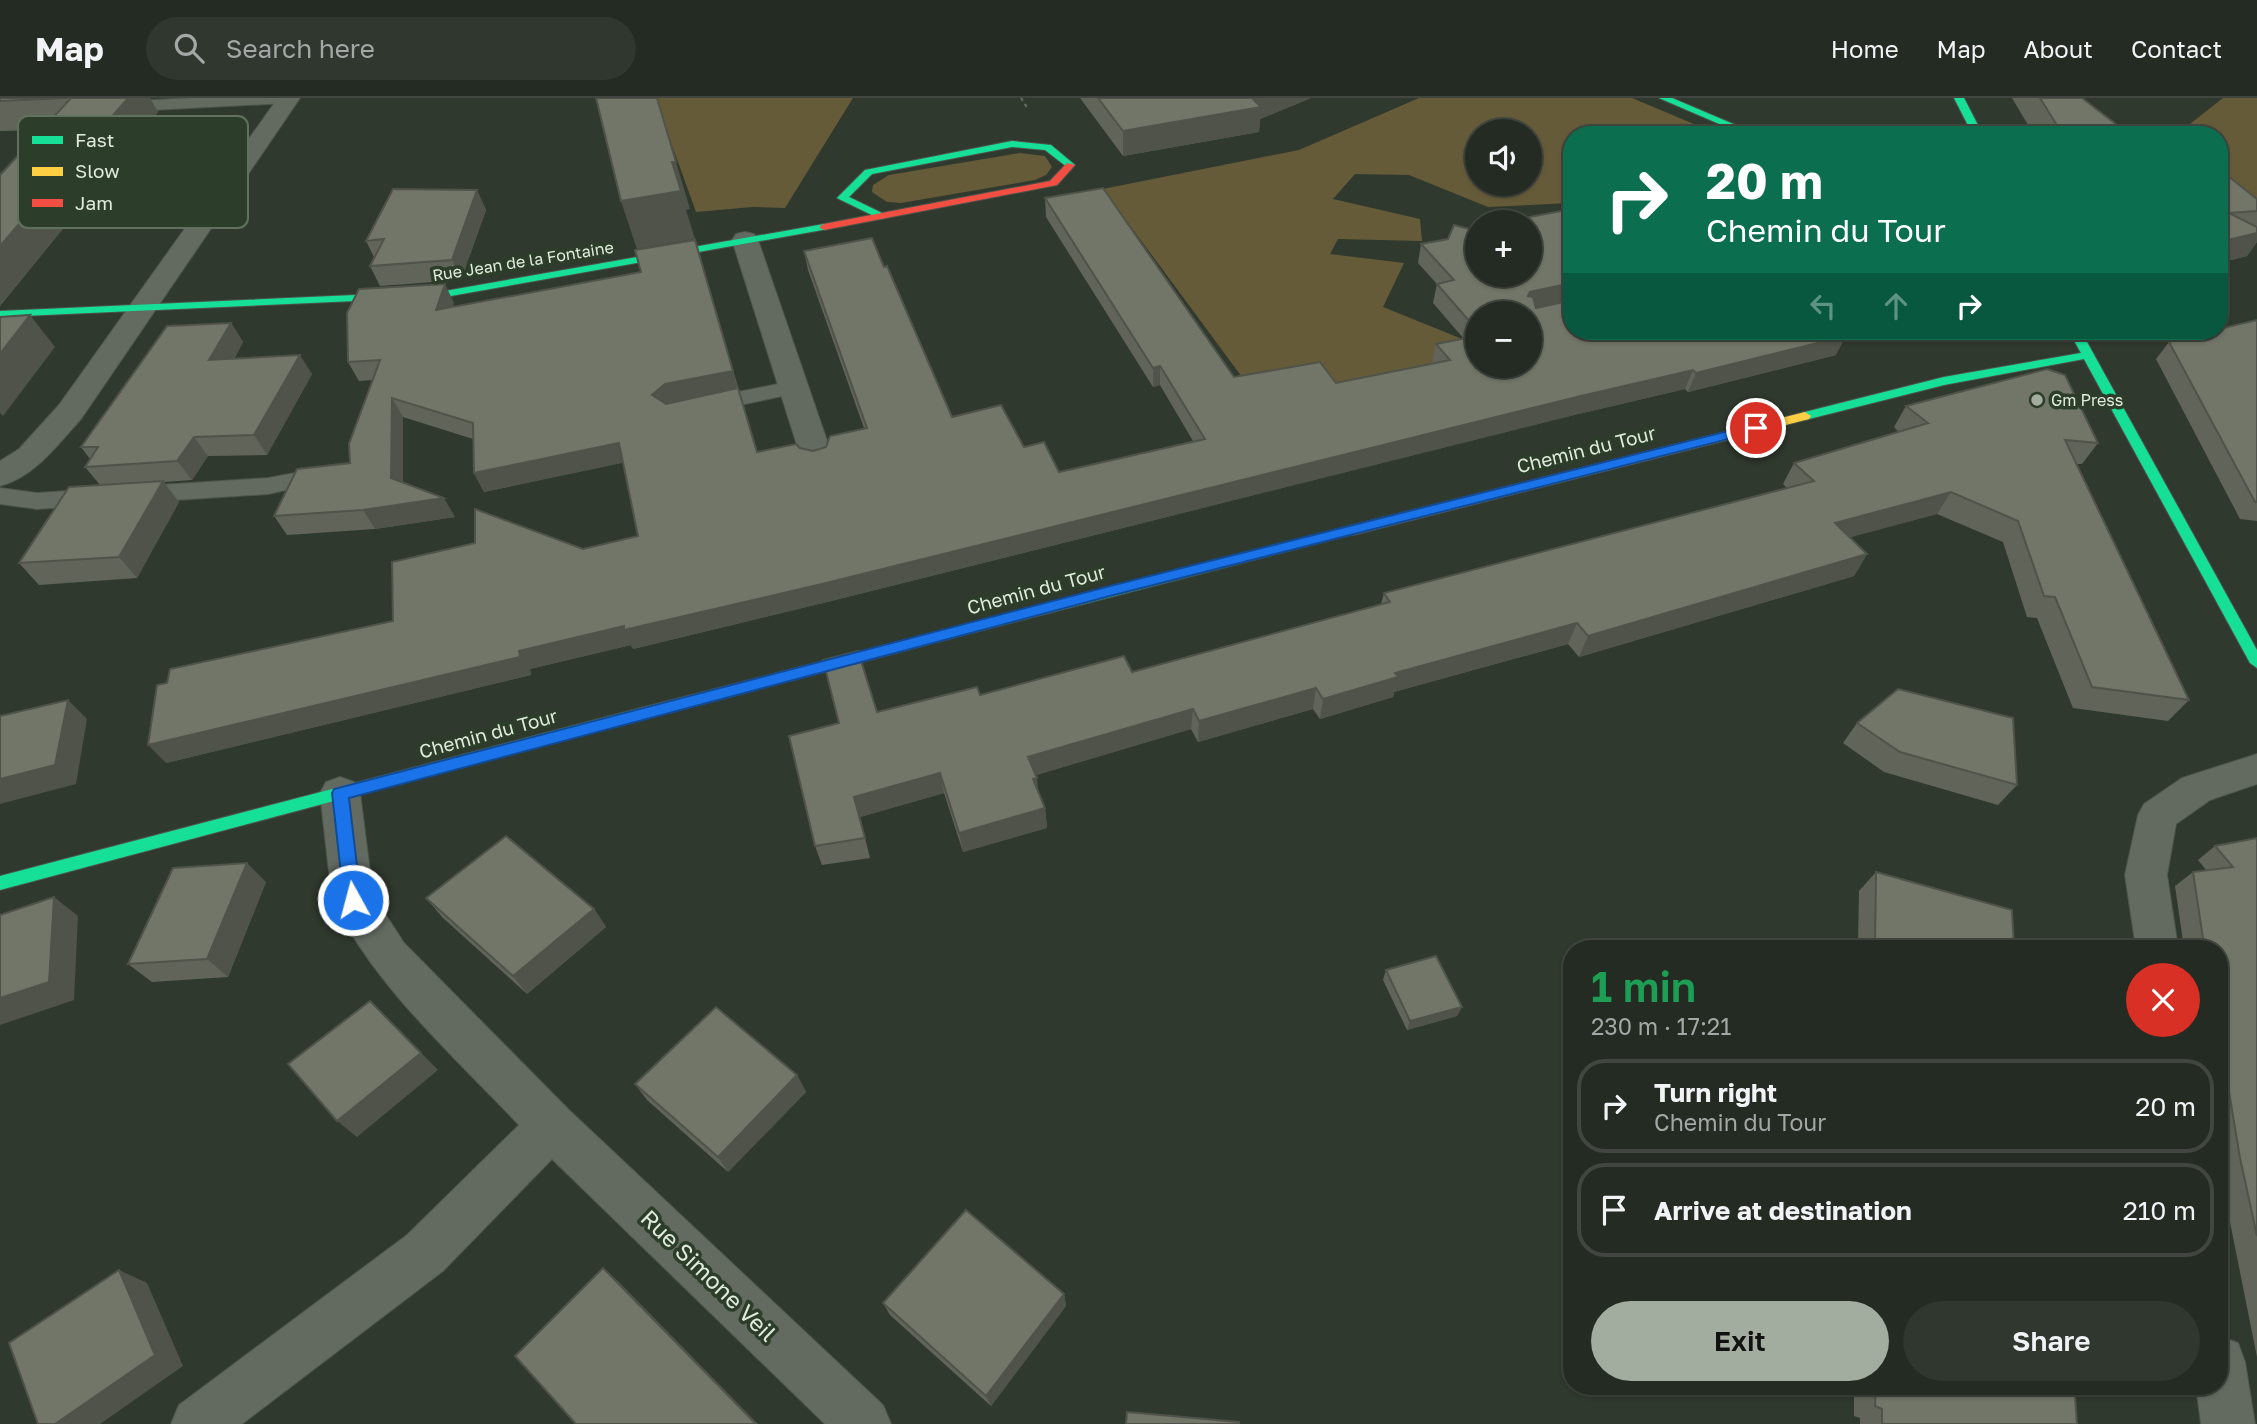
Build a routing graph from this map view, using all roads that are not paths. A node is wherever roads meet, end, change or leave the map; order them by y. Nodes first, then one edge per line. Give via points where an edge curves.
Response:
1 (288, 98) edge
2 (1664, 98) edge
3 (1959, 98) edge
4 (100, 108) edge
5 (1732, 126) edge
6 (1973, 126) edge
7 (248, 157) edge
8 (880, 216) junction
9 (199, 228) edge
10 (745, 240) junction
11 (146, 306) junction
12 (0, 314) edge
13 (2080, 340) edge
14 (2087, 355) junction
15 (793, 387) junction
16 (685, 410) edge
17 (817, 458) edge
18 (345, 471) edge
19 (0, 475) edge
20 (0, 496) edge
21 (2257, 663) edge
22 (2257, 769) edge
23 (340, 793) junction
24 (0, 883) edge
25 (2156, 940) edge
26 (552, 1126) junction
27 (2224, 1395) edge
28 (198, 1424) edge
29 (864, 1424) edge
30 (2228, 1424) edge

1 - 4 lane
1 - 7 street
2 - 5 street
3 - 6 street
8 - 8 street, Rue Jean de la Fontaine via 842,198 869,172 1012,144 1048,147 1070,165 1053,183
8 - 10 street, Rue Jean de la Fontaine
9 - 11 street
10 - 11 street, Rue Jean de la Fontaine via 445,293
10 - 15 street
11 - 12 street, Rue Jean de la Fontaine
11 - 19 street via 70,412 30,456
13 - 14 street
14 - 21 street
14 - 23 street, Chemin du Tour via 1944,381 1110,591
15 - 16 lane
15 - 17 street
18 - 20 lane via 268,486 37,501
22 - 25 street via 2196,789 2158,815 2146,875
23 - 24 street, Chemin du Tour
23 - 26 street, Rue Simone Veil via 353,900 388,956
26 - 28 street via 425,1253
26 - 29 street, Rue Simone Veil
27 - 30 street

